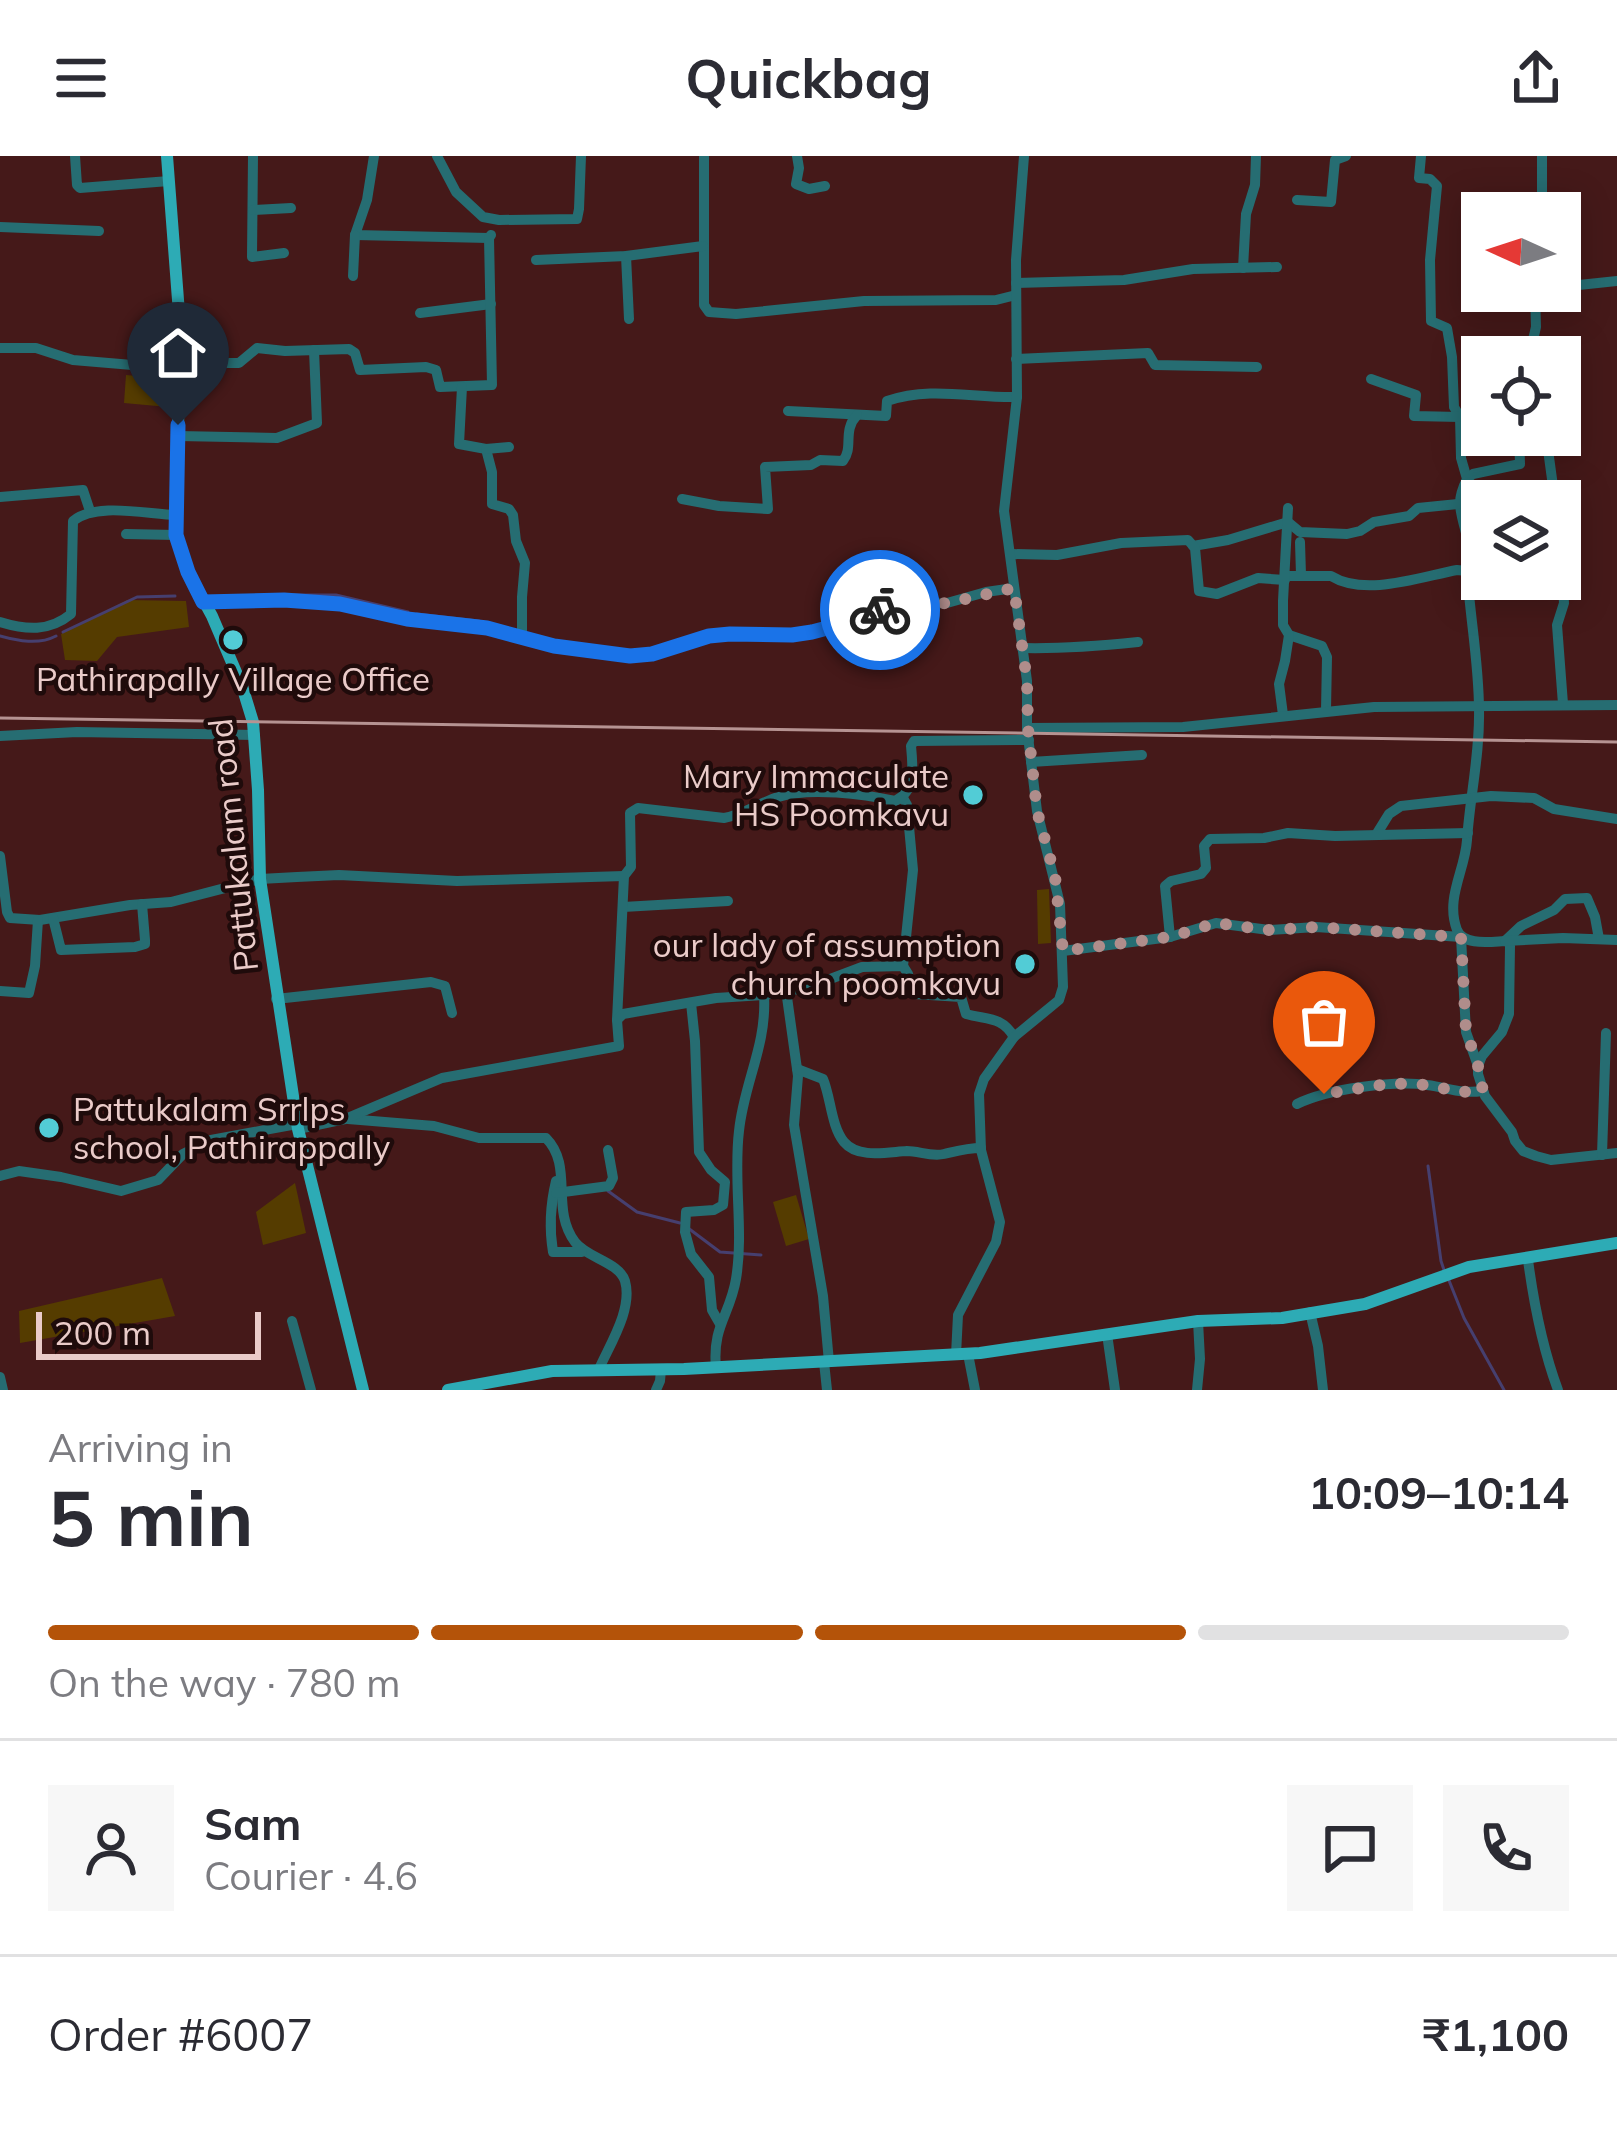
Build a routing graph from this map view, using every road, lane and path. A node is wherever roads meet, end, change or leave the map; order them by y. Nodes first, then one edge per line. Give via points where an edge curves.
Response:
1 (75, 156) edge
2 (167, 156) edge
3 (253, 156) edge
4 (374, 156) edge
5 (437, 156) edge
6 (581, 156) edge
7 (704, 156) edge
8 (797, 156) edge
9 (1024, 156) edge
10 (1256, 156) edge
11 (1346, 156) edge
12 (1420, 156) edge
13 (1542, 156) edge
14 (170, 181) junction
15 (825, 186) dead end
16 (1543, 192) edge
17 (1297, 200) dead end
18 (291, 208) dead end
19 (253, 210) junction
20 (499, 220) junction
21 (0, 227) edge
22 (99, 231) dead end
23 (356, 235) junction
24 (489, 238) junction
25 (703, 246) junction
26 (284, 253) dead end
27 (626, 256) junction
28 (536, 260) dead end
29 (1276, 267) dead end
30 (1243, 268) junction
31 (353, 276) dead end
32 (1617, 281) edge
33 (1581, 285) edge
34 (1016, 289) junction
35 (491, 304) junction
36 (420, 313) dead end
37 (629, 319) dead end
38 (180, 340) junction
39 (0, 348) edge
40 (314, 350) junction
41 (1016, 359) junction
42 (1258, 368) dead end
43 (181, 369) junction
44 (1370, 379) dead end
45 (462, 387) junction
46 (1017, 397) junction
47 (788, 411) dead end
48 (857, 415) junction
49 (1460, 417) junction
50 (178, 436) junction
51 (509, 447) dead end
52 (486, 448) junction
53 (1520, 456) edge
54 (1467, 478) junction
55 (0, 497) edge
56 (682, 499) dead end
57 (1458, 504) junction
58 (1288, 508) dead end
59 (90, 511) junction
60 (176, 515) junction
61 (1461, 519) edge
62 (1288, 522) junction
63 (126, 534) dead end
64 (176, 535) junction
65 (1300, 542) dead end
66 (1193, 546) junction
67 (1011, 554) junction
68 (1461, 570) edge
69 (1301, 575) junction
70 (1285, 578) junction
71 (1014, 588) junction
72 (1470, 600) edge
73 (1564, 600) edge
74 (203, 602) junction
75 (0, 622) edge
76 (1288, 635) junction
77 (522, 636) junction
78 (1138, 642) dead end
79 (1022, 648) junction
80 (1563, 704) junction
81 (1480, 705) junction
82 (1617, 705) edge
83 (1327, 710) junction
84 (1283, 715) junction
85 (1028, 734) junction
86 (255, 735) junction
87 (0, 736) edge
88 (1142, 754) dead end
89 (1031, 762) junction
90 (903, 798) junction
91 (1471, 798) junction
92 (1617, 819) edge
93 (1468, 833) junction
94 (1376, 835) junction
95 (0, 857) edge
96 (624, 876) junction
97 (260, 879) junction
98 (728, 901) dead end
99 (142, 904) junction
100 (622, 907) junction
101 (53, 918) junction
102 (38, 920) junction
103 (1170, 937) junction
104 (1461, 937) junction
105 (1599, 939) junction
106 (1505, 940) junction
107 (1617, 940) edge
108 (1063, 951) junction
109 (903, 967) junction
110 (786, 990) junction
111 (0, 991) edge
112 (764, 995) junction
113 (276, 998) junction
114 (692, 1003) junction
115 (452, 1013) dead end
116 (616, 1020) junction
117 (1606, 1033) dead end
118 (1014, 1037) junction
119 (1478, 1066) junction
120 (797, 1069) junction
121 (1483, 1091) junction
122 (1298, 1104) dead end
123 (345, 1119) junction
124 (297, 1126) junction
125 (981, 1148) junction
126 (608, 1150) dead end
127 (1617, 1153) edge
128 (1602, 1155) junction
129 (0, 1176) edge
130 (557, 1193) junction
131 (1617, 1243) edge
132 (585, 1252) junction
133 (1528, 1260) junction
134 (1310, 1312) junction
135 (292, 1321) dead end
136 (1198, 1321) junction
137 (719, 1324) junction
138 (1107, 1334) junction
139 (962, 1354) junction
140 (826, 1362) junction
141 (716, 1368) junction
142 (598, 1369) junction
143 (661, 1370) junction
144 (0, 1377) edge
145 (501, 1386) edge
146 (3, 1390) edge
147 (310, 1390) edge
148 (363, 1390) edge
149 (450, 1390) edge
150 (656, 1390) edge
151 (827, 1390) edge
152 (975, 1390) edge
153 (1115, 1390) edge
154 (1197, 1390) edge
155 (1323, 1390) edge
156 (1558, 1390) edge

1 - 14 street via 80,188
2 - 14 main road, Pattukalam road
3 - 19 street
4 - 23 street
5 - 20 street via 456,192 483,217
6 - 20 street via 577,219
7 - 25 street
8 - 15 street via 796,184
9 - 34 street
10 - 30 street
11 - 17 street via 1335,160 1331,202
12 - 49 street via 1419,178 1437,186 1431,320 1447,328
13 - 16 street
14 - 38 main road, Pattukalam road
18 - 19 street
19 - 26 street via 252,256
20 - 24 street
21 - 22 street
23 - 24 street
23 - 31 street
24 - 35 street
25 - 27 street
25 - 34 street via 704,305 718,314 996,300
27 - 28 street
27 - 37 street
29 - 30 street
30 - 34 street
32 - 33 street
34 - 41 street
35 - 36 street
35 - 45 street via 492,386
38 - 40 street via 200,339 220,363 239,363 257,348
38 - 43 main road, Pattukalam road
39 - 43 street
40 - 45 street via 349,349 360,370 434,368 440,387
40 - 50 street via 317,423 277,439
41 - 42 street via 1148,352 1155,365
41 - 46 street
43 - 50 main road, Pattukalam road
44 - 49 street via 1415,395 1414,416
45 - 52 street via 459,445
46 - 48 street via 907,394 887,401 886,416
46 - 67 street via 1004,511
47 - 48 street
48 - 56 street via 843,461 765,467 768,509
49 - 54 street
50 - 60 main road, Pattukalam road
51 - 52 street
52 - 77 street via 492,504 513,515 525,562
53 - 54 street via 1520,464
54 - 57 street
55 - 59 street via 83,490
57 - 61 street
57 - 62 street via 1418,508 1347,534 1300,532
58 - 62 street
59 - 60 street
59 - 75 street via 73,521 71,614 27,631
60 - 64 main road, Pattukalam road
62 - 66 street
62 - 70 street
63 - 64 street
64 - 74 main road, Pattukalam road
65 - 69 street
66 - 67 street via 1188,540
66 - 70 street via 1199,591
67 - 71 street
68 - 69 street via 1368,584
69 - 70 street
70 - 76 street
71 - 77 street via 894,606 802,634 709,636 639,656
71 - 79 street
72 - 81 street
73 - 80 street via 1557,625
74 - 77 street via 317,601
74 - 86 main road, Pattukalam road
76 - 83 street via 1322,646
76 - 84 street
78 - 79 street
79 - 85 street
80 - 81 street
80 - 82 street
81 - 83 street
81 - 91 street
83 - 84 street
84 - 85 street
85 - 89 street
85 - 90 street via 914,741
86 - 87 street
86 - 97 main road, Pattukalam road
88 - 89 street
89 - 108 street
90 - 96 street via 786,794 724,818 638,808 630,813 631,867
90 - 109 street via 913,870
91 - 92 street via 1534,798
91 - 93 street
91 - 94 street via 1401,806
93 - 94 street
93 - 104 street via 1452,898
94 - 103 street via 1210,839 1201,874 1165,886
95 - 102 street via 10,918
96 - 97 street
96 - 100 street
97 - 99 street
97 - 113 main road, Pattukalam road
98 - 100 street
99 - 101 street
99 - 101 street via 146,940 135,947 61,950
100 - 116 street
101 - 102 street
102 - 111 street via 29,993
103 - 104 street via 1216,923
103 - 108 street
104 - 106 street
104 - 119 street via 1466,1031
105 - 106 street
105 - 106 street via 1587,898 1565,898
105 - 107 street
106 - 119 street via 1509,1014
108 - 118 street via 1059,1000
109 - 110 street via 862,968
109 - 118 street via 914,994 961,998 966,1014 999,1020
110 - 112 street
110 - 120 street
112 - 114 street
112 - 137 street via 764,1033 738,1138 738,1255
113 - 115 street via 431,982 445,986
113 - 124 main road, Pattukalam road
114 - 116 street
114 - 137 street via 699,1152 725,1182 723,1205 686,1212 685,1232 709,1277
116 - 123 street via 619,1046 442,1078
117 - 128 street
118 - 125 street via 979,1094
119 - 121 street
120 - 125 street via 823,1079 851,1148 931,1155
120 - 140 street via 794,1125
121 - 122 street via 1391,1084
121 - 128 street via 1523,1151 1551,1160
123 - 124 street
123 - 130 street via 479,1138 546,1138 558,1155
124 - 129 street via 211,1140 158,1180 121,1191 19,1171
124 - 148 main road, Pattukalam road
125 - 139 street via 999,1234 958,1315
126 - 130 street via 609,1186
127 - 128 street
130 - 132 street via 563,1222
130 - 132 street via 553,1252
131 - 133 main road
132 - 142 street via 619,1271 626,1287
133 - 134 main road via 1469,1267 1365,1304
133 - 156 street
134 - 136 main road
134 - 155 street
135 - 147 street
136 - 138 main road
136 - 154 street
137 - 141 street
138 - 139 main road
138 - 153 street
139 - 140 main road
139 - 152 street
140 - 141 main road
140 - 151 street
141 - 143 main road
142 - 143 main road
142 - 145 main road
143 - 150 street
144 - 146 street
145 - 149 main road

